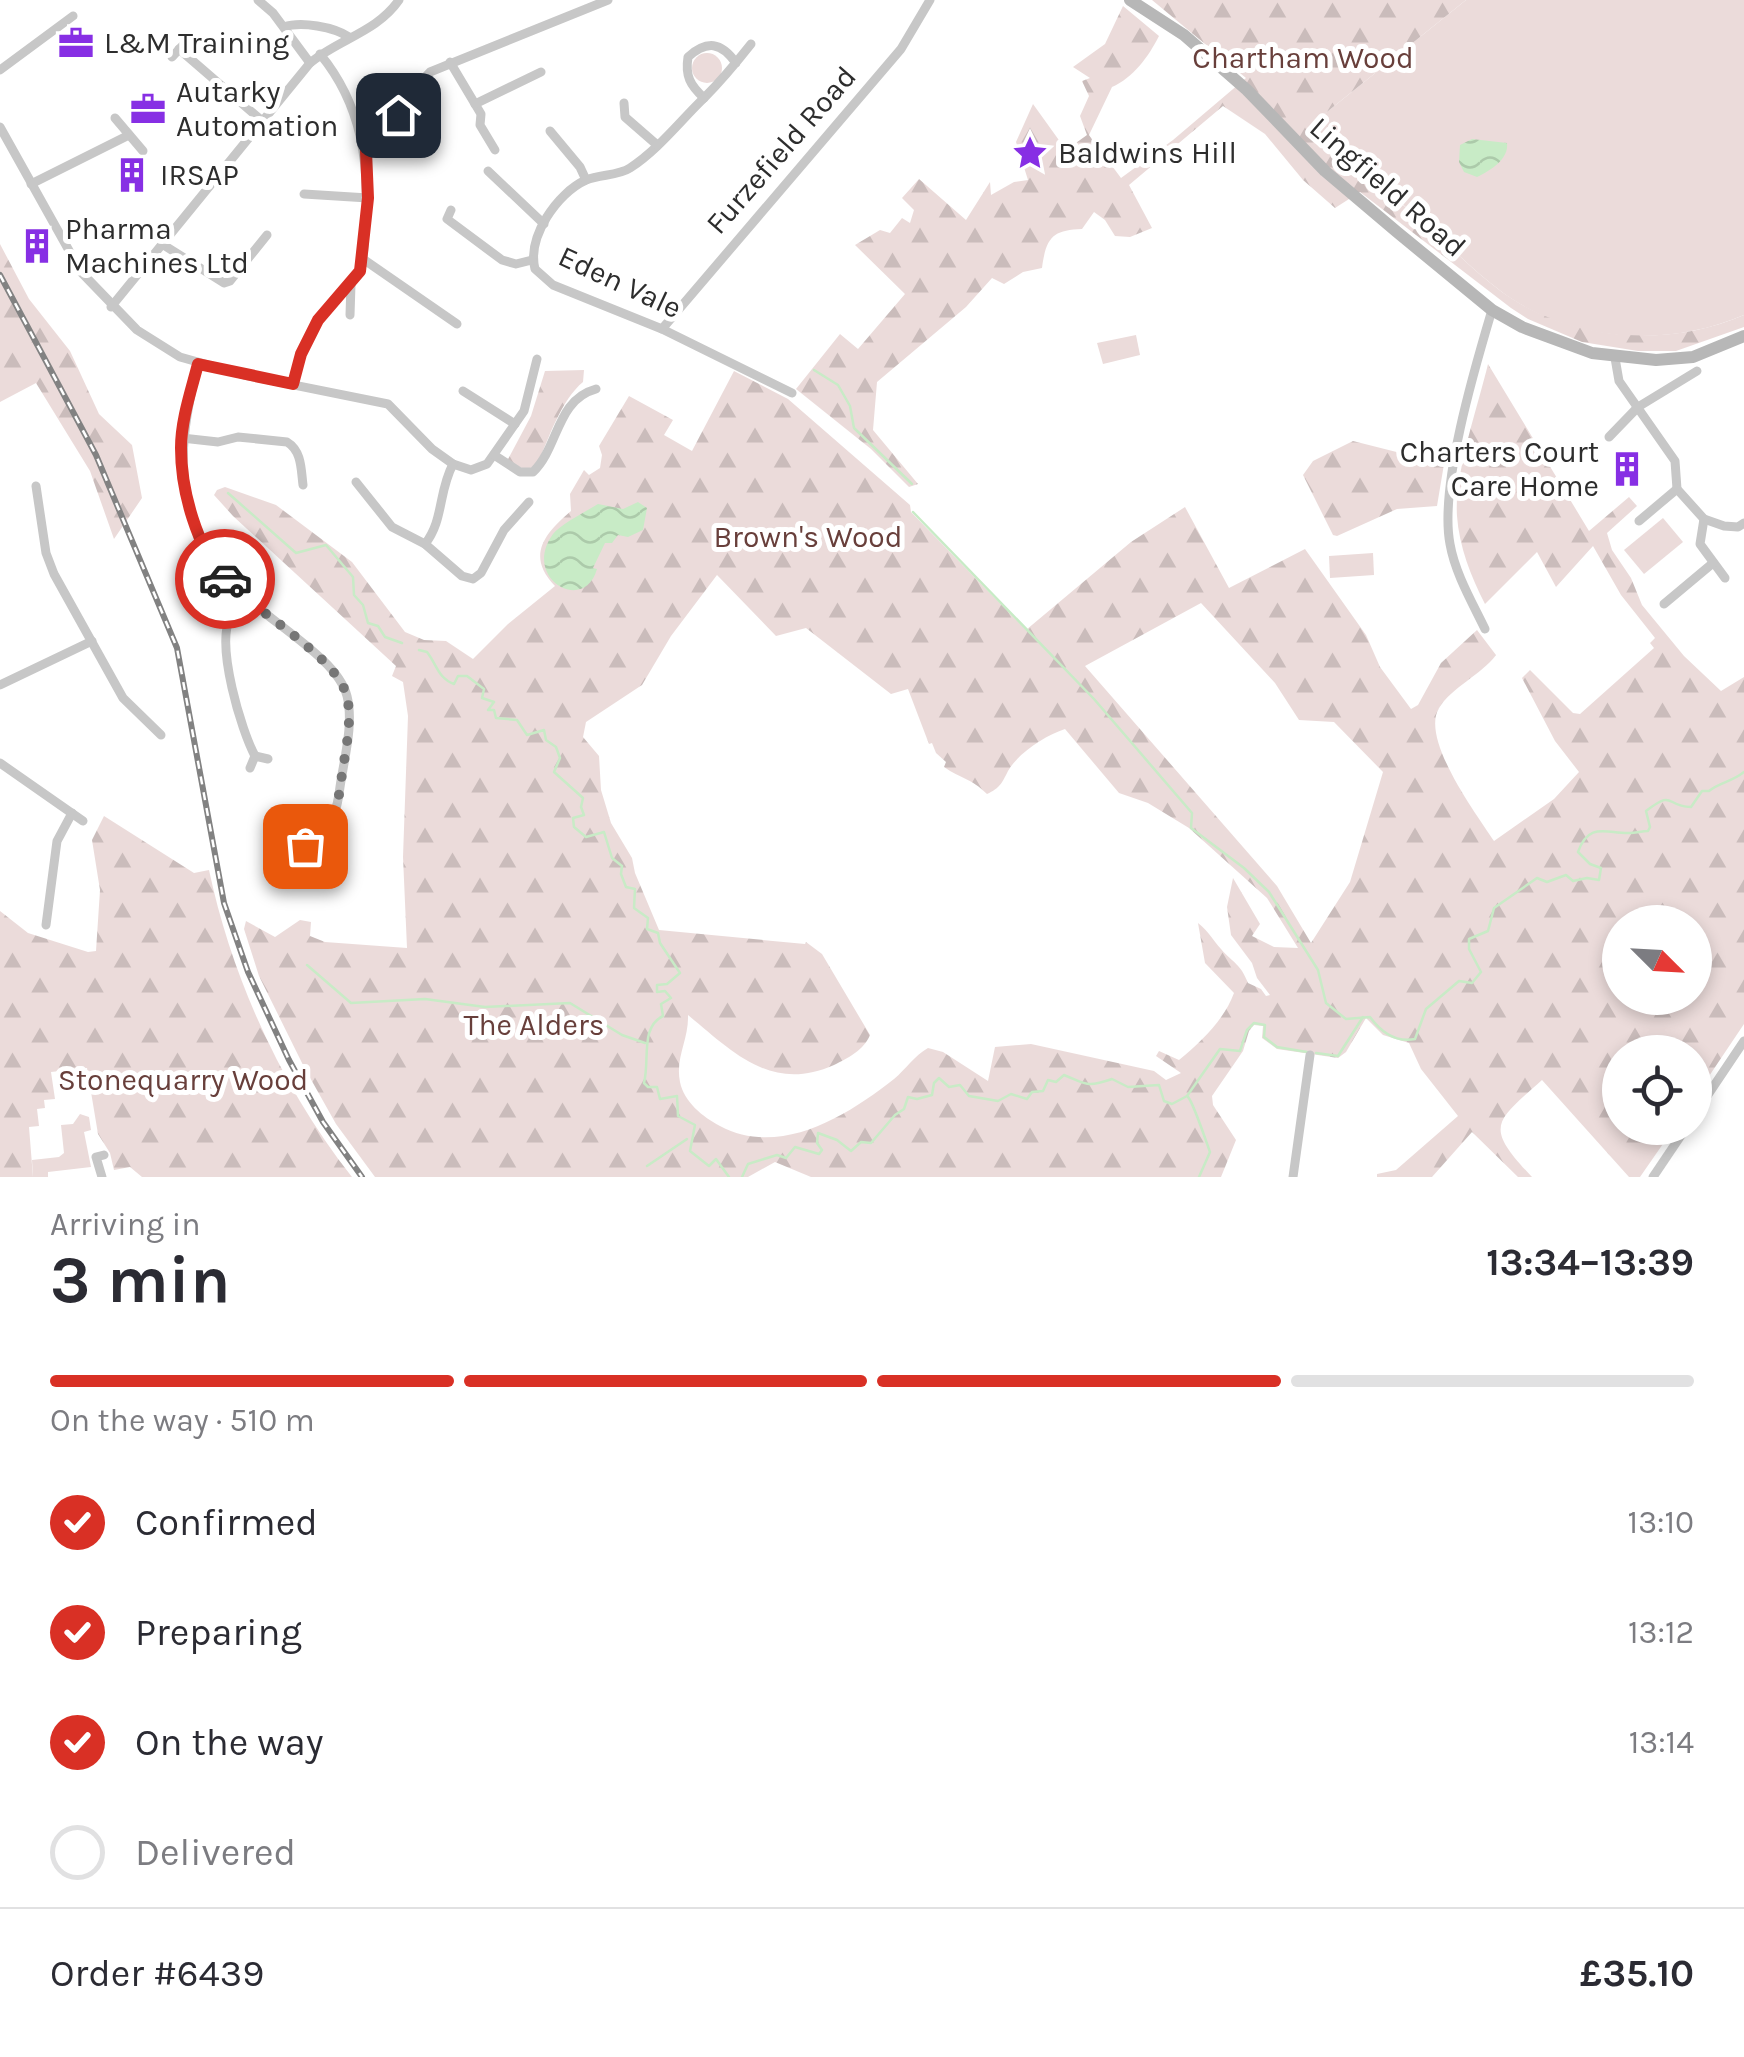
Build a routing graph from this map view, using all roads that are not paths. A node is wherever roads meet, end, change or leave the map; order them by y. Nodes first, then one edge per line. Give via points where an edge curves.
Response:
1 (258, 0) edge
2 (399, 0) edge
3 (608, 0) edge
4 (930, 0) edge
5 (1130, 0) edge
6 (73, 16) dead end
7 (284, 27) junction
8 (349, 38) junction
9 (751, 44) dead end
10 (178, 50) dead end
11 (320, 54) junction
12 (450, 62) junction
13 (310, 63) junction
14 (736, 63) junction
15 (0, 70) edge
16 (541, 72) dead end
17 (704, 98) junction
18 (624, 103) dead end
19 (475, 104) junction
20 (115, 118) dead end
21 (261, 120) junction
22 (0, 127) edge
23 (550, 131) dead end
24 (129, 135) junction
25 (656, 144) junction
26 (495, 150) dead end
27 (142, 151) dead end
28 (366, 151) junction
29 (488, 171) dead end
30 (586, 180) junction
31 (30, 184) junction
32 (304, 194) dead end
33 (368, 198) junction
34 (451, 210) dead end
35 (544, 224) junction
36 (267, 235) dead end
37 (162, 244) junction
38 (363, 260) junction
39 (532, 260) junction
40 (350, 284) junction
41 (112, 307) junction
42 (1492, 310) junction
43 (350, 315) dead end
44 (457, 324) dead end
45 (662, 329) junction
46 (1744, 336) edge
47 (1616, 358) junction
48 (537, 359) dead end
49 (198, 364) junction
50 (1697, 371) dead end
51 (293, 384) junction
52 (463, 390) dead end
53 (596, 390) dead end
54 (792, 392) dead end
55 (1638, 407) junction
56 (515, 424) junction
57 (1609, 437) dead end
58 (182, 438) junction
59 (494, 456) junction
60 (453, 464) junction
61 (356, 482) dead end
62 (302, 485) dead end
63 (36, 486) dead end
64 (375, 486) dead end
65 (1677, 489) junction
66 (366, 494) junction
67 (528, 502) dead end
68 (1704, 518) junction
69 (1639, 521) dead end
70 (1744, 523) edge
71 (425, 544) junction
72 (1713, 563) junction
73 (1725, 578) dead end
74 (246, 600) junction
75 (1664, 604) dead end
76 (1485, 629) dead end
77 (92, 641) junction
78 (0, 685) edge
79 (161, 736) dead end
80 (256, 756) junction
81 (268, 759) dead end
82 (0, 763) edge
83 (250, 768) dead end
84 (72, 813) junction
85 (83, 822) dead end
86 (276, 848) dead end
87 (46, 925) dead end
88 (1744, 1041) edge
89 (1310, 1054) dead end
90 (1712, 1089) edge
91 (1675, 1145) edge
92 (104, 1155) dead end
93 (102, 1177) edge
94 (1293, 1177) edge
95 (1653, 1177) edge

1 - 7 street
2 - 8 street via 382,20
3 - 12 street
4 - 45 street, Furzefield Road via 901,49
5 - 42 street, Lingfield Road via 1184,35 1248,90 1324,171
6 - 15 street
7 - 8 street via 309,26
7 - 13 street
8 - 11 street
9 - 14 street
10 - 21 street
11 - 13 street
11 - 28 street
12 - 19 street
12 - 28 street via 410,93 382,148
13 - 21 street
14 - 17 street
14 - 17 street via 708,44 688,57 690,85
16 - 19 street
17 - 25 street
18 - 25 street via 624,117
19 - 26 street
20 - 24 street
21 - 37 street
22 - 31 street
23 - 30 street
24 - 27 street
24 - 31 street
25 - 30 street via 626,170
28 - 33 street
29 - 35 street
30 - 35 street
31 - 41 street via 72,260
32 - 33 street
33 - 38 street
34 - 39 street, Eden Vale via 447,219 502,260
35 - 39 street
36 - 37 street via 224,283
37 - 41 street
38 - 40 street
38 - 44 street
39 - 45 street, Eden Vale via 553,285
40 - 43 street
40 - 51 street via 318,320
41 - 49 street via 165,350
42 - 47 street, Lingfield Road via 1548,339
42 - 76 street via 1448,506 1451,551
45 - 54 street, Eden Vale
46 - 47 street, Lingfield Road via 1693,357
47 - 55 street via 1620,381
48 - 56 street via 530,398
49 - 51 street
49 - 58 street
50 - 55 street
51 - 60 street via 388,404
52 - 56 street
53 - 59 street via 567,409 533,472
55 - 57 street
55 - 65 street via 1674,461
56 - 59 street
58 - 62 street via 287,442 300,459
58 - 74 street via 183,471 200,535 219,572
59 - 60 street via 480,469
60 - 71 street via 440,493 439,522
61 - 66 street
63 - 77 street via 46,553
64 - 66 street
65 - 68 street
65 - 69 street
66 - 71 street via 392,526
67 - 71 street via 478,578 462,576
68 - 70 street via 1724,526
68 - 72 street via 1700,544
72 - 73 street
72 - 75 street
74 - 80 street via 231,616 225,645
74 - 86 street via 326,664 348,706 338,805 328,829 313,842
77 - 78 street
77 - 79 street via 123,698
80 - 81 street
80 - 83 street
82 - 84 street
84 - 85 street
84 - 87 street via 57,841
88 - 90 street
89 - 94 street
91 - 95 street
92 - 93 street via 96,1156

